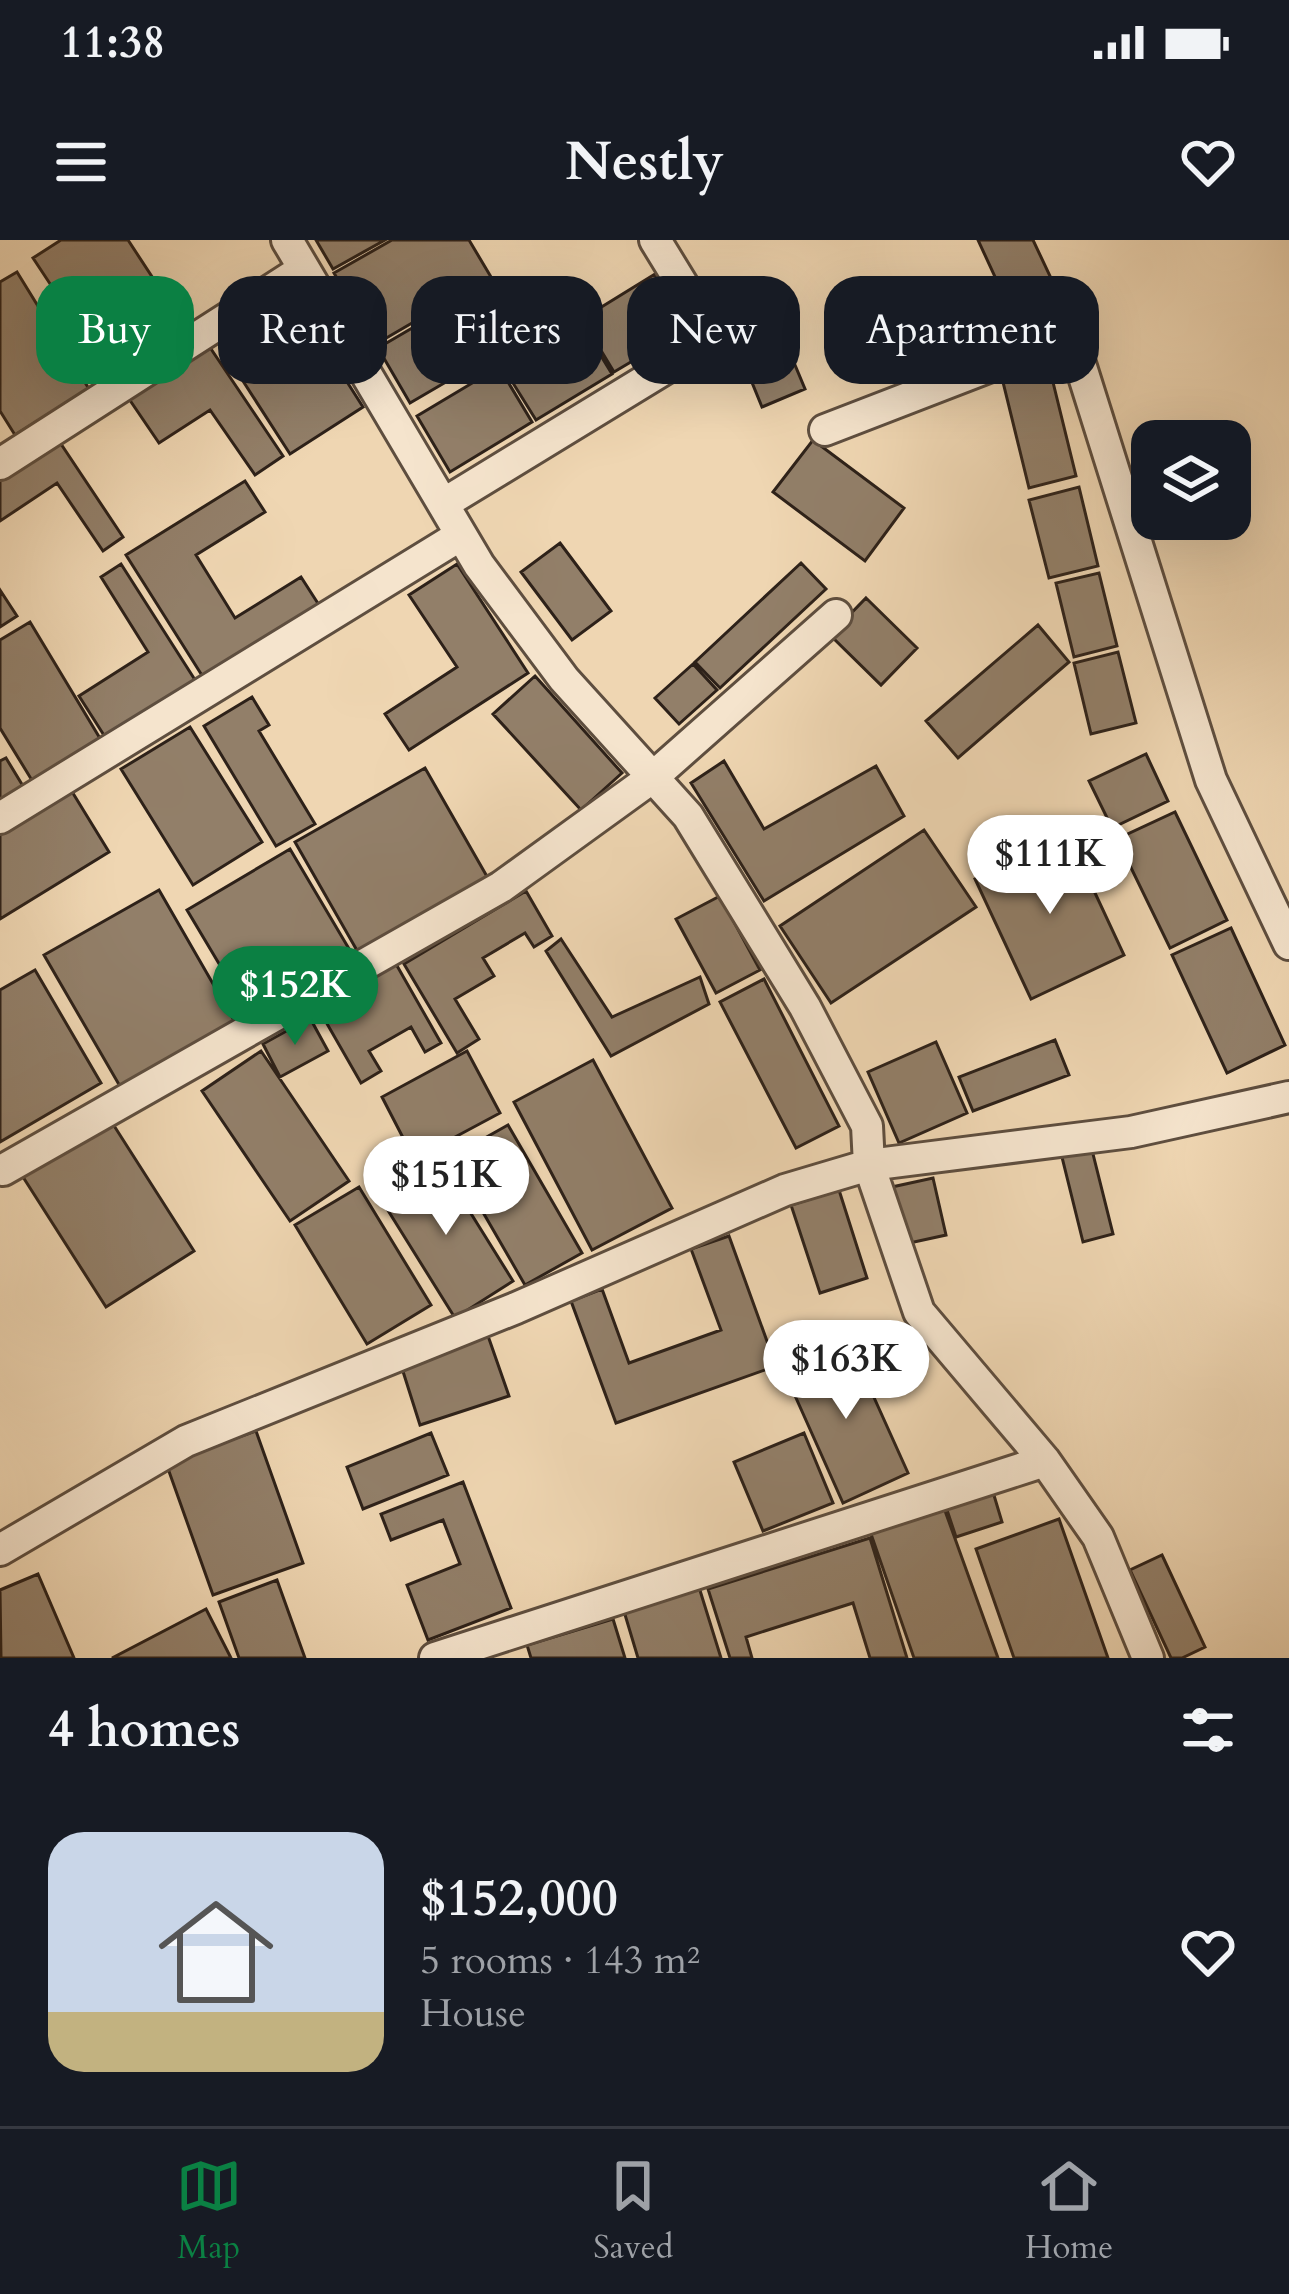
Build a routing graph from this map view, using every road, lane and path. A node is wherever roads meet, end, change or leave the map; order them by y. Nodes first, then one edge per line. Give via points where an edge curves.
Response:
1 (287, 240) edge
2 (655, 240) edge
3 (304, 269) junction
4 (825, 430) dead end
5 (0, 464) edge
6 (443, 504) junction
7 (461, 535) junction
8 (836, 615) dead end
9 (653, 777) junction
10 (0, 818) edge
11 (1289, 944) edge
12 (1289, 1097) edge
13 (868, 1165) junction
14 (3, 1170) dead end
15 (1046, 1461) junction
16 (0, 1550) edge
17 (435, 1658) edge
18 (1148, 1658) edge

1 - 3 street
2 - 6 street via 715,338
3 - 5 street
3 - 6 street
4 - 11 street via 1071,334 1211,780
6 - 7 street
7 - 9 street via 564,679
7 - 10 street
8 - 9 street
9 - 13 street via 688,816 805,1007 867,1126
9 - 14 street via 501,887
12 - 13 street via 1131,1132
13 - 15 street via 919,1312
13 - 16 street via 785,1190 185,1441
15 - 17 street
15 - 18 street via 1098,1537

